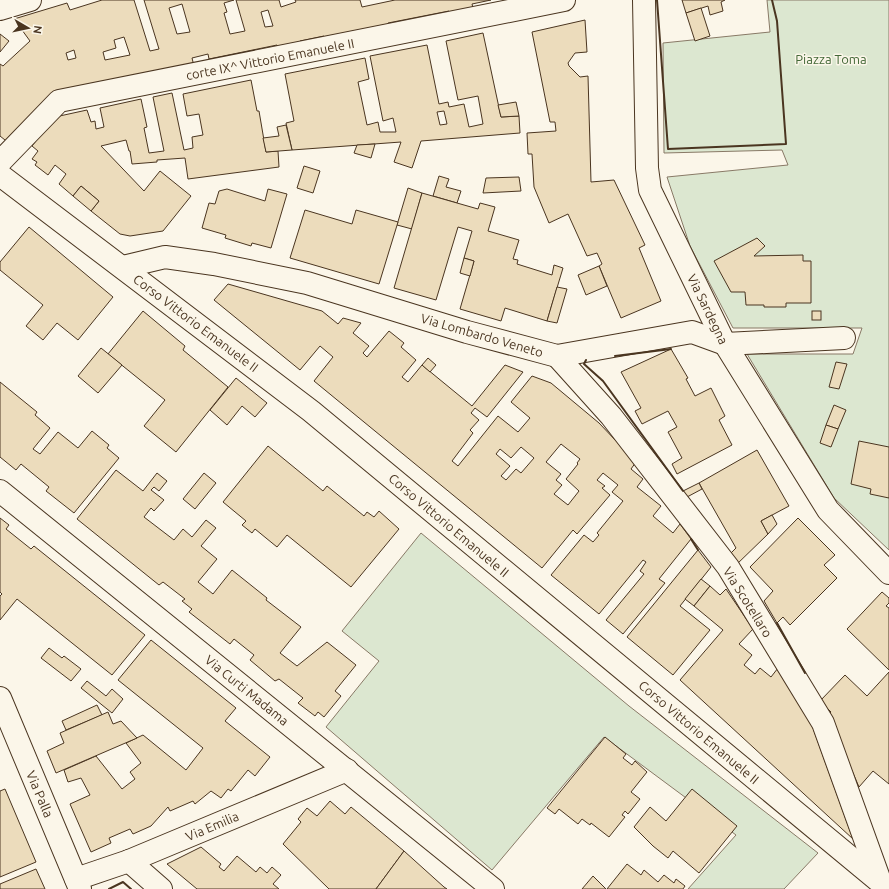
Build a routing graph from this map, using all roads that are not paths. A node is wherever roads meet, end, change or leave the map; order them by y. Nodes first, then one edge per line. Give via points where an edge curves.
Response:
1 (30, 0) edge
2 (564, 0) edge
3 (644, 0) edge
4 (0, 9) edge
5 (0, 162) edge
6 (0, 175) edge
7 (123, 267) junction
8 (844, 338) dead end
9 (725, 344) junction
10 (557, 356) junction
11 (0, 491) edge
12 (889, 573) edge
13 (0, 698) edge
14 (6, 736) edge
15 (347, 770) junction
16 (889, 857) edge
17 (129, 861) junction
18 (78, 884) edge
19 (885, 884) edge
20 (161, 889) edge
21 (493, 889) edge

1 - 4 street
2 - 5 street, corte IX^ Vittorio Emanuele II via 59,101
3 - 9 street, Via Sardegna via 647,168 650,190
6 - 7 street, Corso Vittorio Emanuele II
7 - 10 street, Via Lombardo Veneto via 165,257 284,278
7 - 19 street, Corso Vittorio Emanuele II via 317,416
8 - 9 street, Via Lombardo Veneto
9 - 10 street, Via Lombardo Veneto via 692,332
9 - 12 street, Via Sardegna via 828,510
10 - 19 street, Via Scotellaro via 611,416 728,567 823,723
11 - 15 street, Via Curti Madama
13 - 14 street, Via Palla
14 - 18 street, Via Palla
15 - 17 street, Via Emilia
15 - 21 street, Via Curti Madama
16 - 19 street
17 - 18 street, Via Emilia
17 - 20 street

